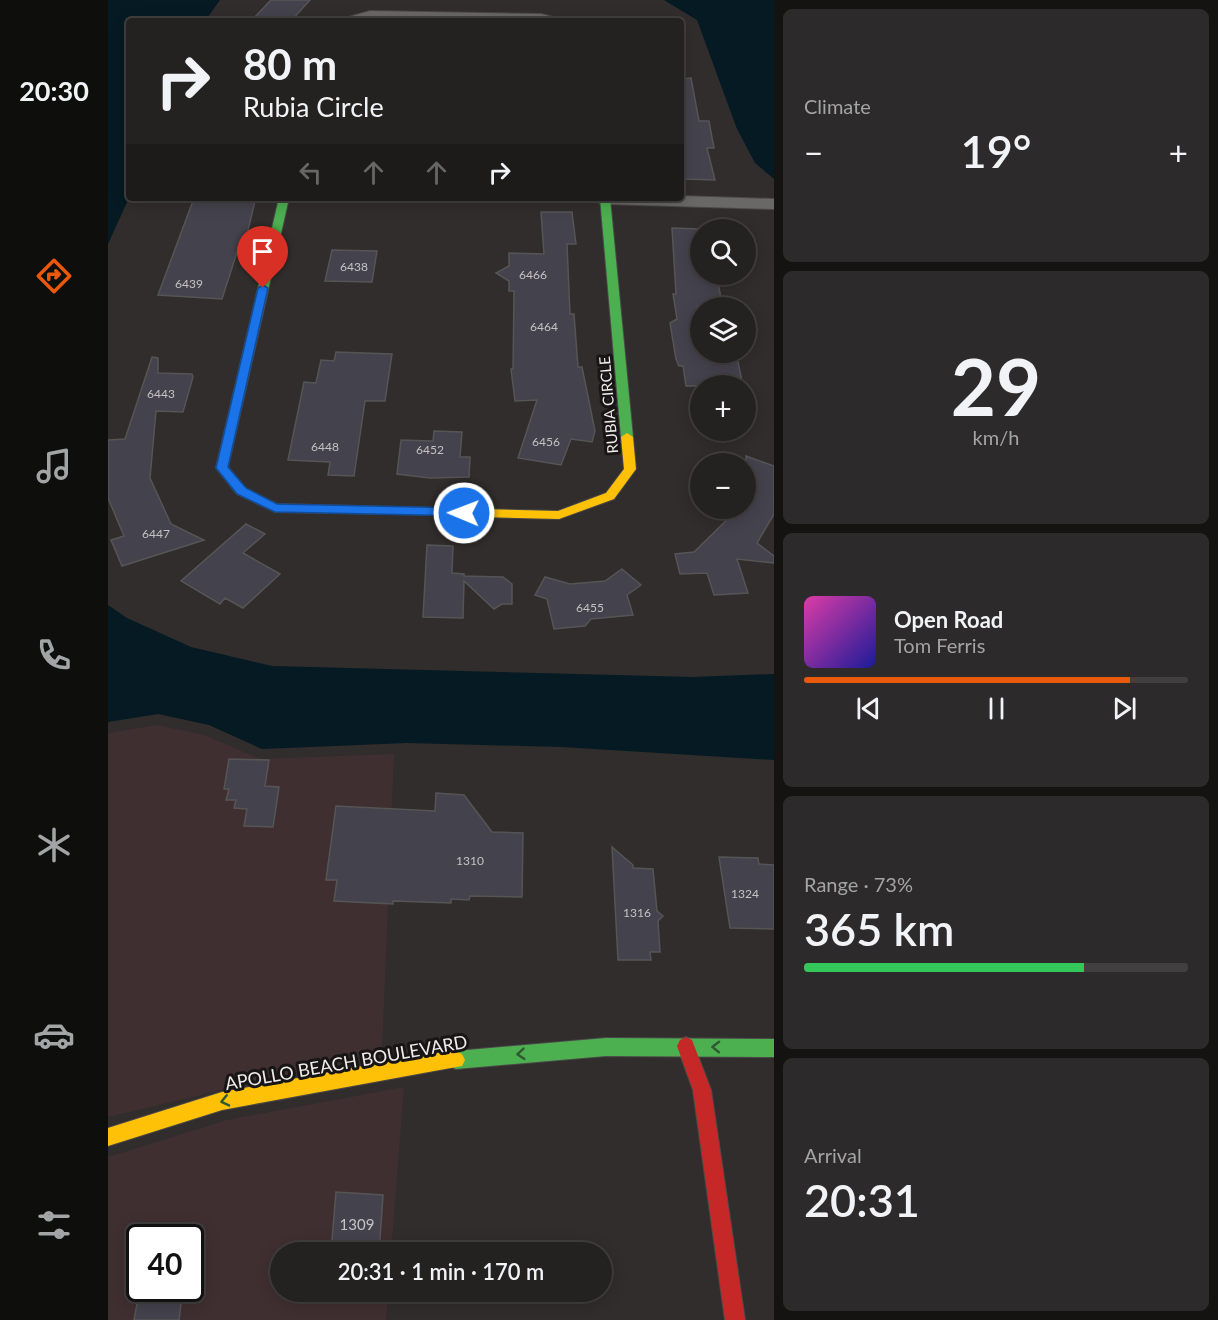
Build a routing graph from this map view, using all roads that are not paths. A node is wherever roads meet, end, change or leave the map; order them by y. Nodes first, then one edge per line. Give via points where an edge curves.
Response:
1 (360, 18) edge
2 (541, 18) edge
3 (283, 201) edge
4 (605, 201) edge
5 (684, 201) edge
6 (774, 204) edge
7 (686, 1046) junction
8 (774, 1048) edge
9 (108, 1137) edge
10 (735, 1320) edge

1 - 2 street
3 - 4 street, RUBIA CIRCLE via 222,468 241,491 275,508 559,515 610,496 630,469
5 - 6 street
8 -> 7 street, APOLLO BEACH BOULEVARD
7 -> 9 street, APOLLO BEACH BOULEVARD via 606,1047 434,1062 222,1101
7 - 10 street via 702,1090

